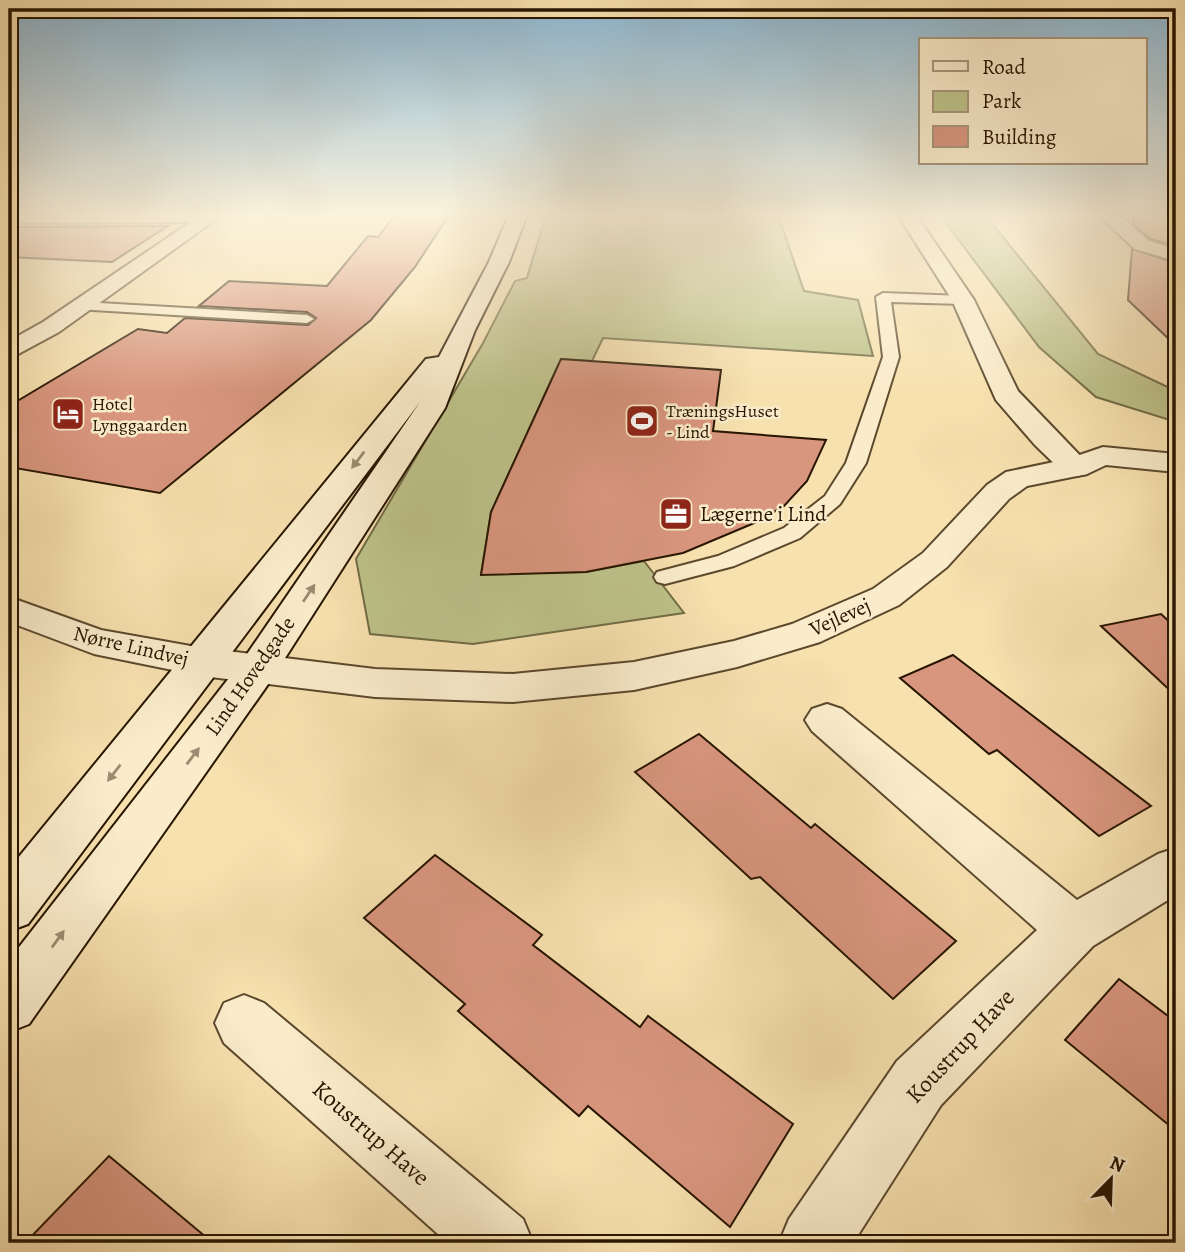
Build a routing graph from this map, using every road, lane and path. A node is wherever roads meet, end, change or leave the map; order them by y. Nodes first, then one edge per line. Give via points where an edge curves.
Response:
1 (129, 273) edge
2 (493, 273) edge
3 (945, 273) edge
4 (963, 300) junction
5 (82, 306) junction
6 (307, 319) dead end
7 (463, 330) junction
8 (15, 344) edge
9 (1176, 463) edge
10 (1076, 467) junction
11 (1176, 481) edge
12 (665, 577) dead end
13 (9, 609) edge
14 (202, 662) junction
15 (257, 670) junction
16 (827, 720) dead end
17 (1176, 869) edge
18 (9, 908) edge
19 (1074, 929) junction
20 (9, 1005) edge
21 (244, 1023) dead end
22 (499, 1243) edge
23 (813, 1243) edge

1 - 5 street
2 - 7 street, Lind Hovedgade
3 - 4 street
4 - 10 street via 1006,394
4 - 12 lane via 883,297 891,357 856,463 833,500 792,533 726,562
5 - 6 lane
5 - 8 street
7 -> 14 street, Lind Hovedgade
15 -> 7 street, Lind Hovedgade via 431,408
9 - 10 street, Vejlevej via 1103,456
10 - 11 street
10 - 15 street, Vejlevej via 1017,480 998,492 935,560 886,597 806,633 737,654 634,676 513,688 375,683
13 - 14 street, Nørre Lindvej via 94,641
14 - 15 street, Nørre Lindvej
14 -> 18 street, Lind Hovedgade
20 -> 15 street, Lind Hovedgade
16 - 19 street
17 - 19 street, Koustrup Have
19 - 23 street, Koustrup Have via 919,1083
21 - 22 street, Koustrup Have

